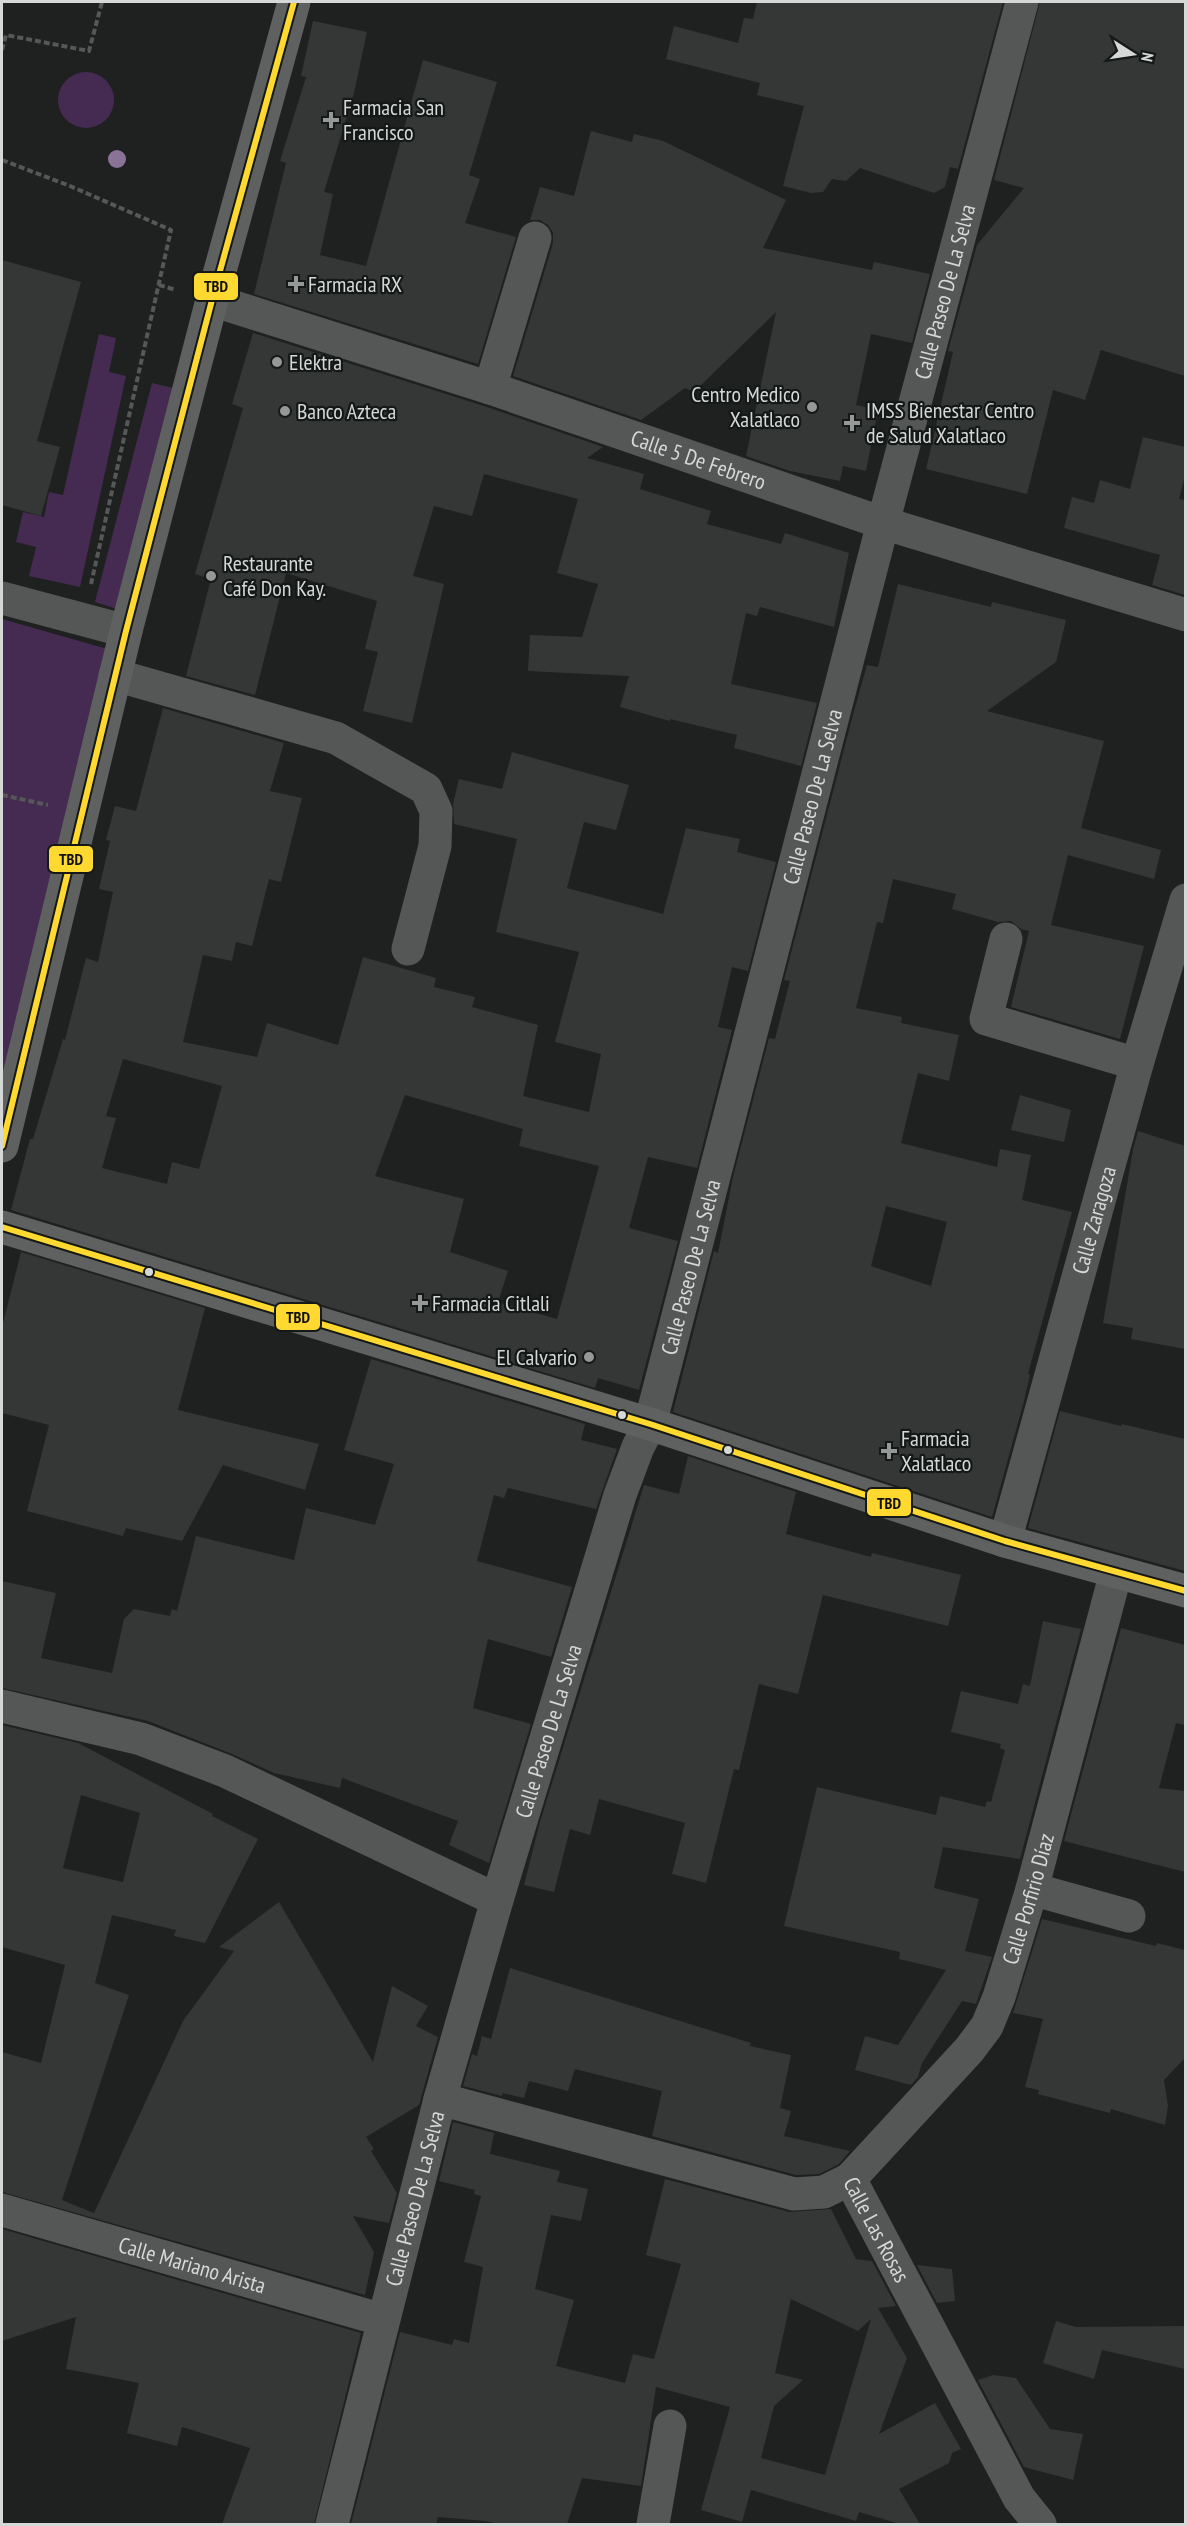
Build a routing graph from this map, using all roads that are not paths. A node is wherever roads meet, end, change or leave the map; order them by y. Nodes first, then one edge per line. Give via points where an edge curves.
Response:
1 (294, 2) edge
2 (1022, 2) edge
3 (535, 238) dead end
4 (212, 300) junction
5 (490, 388) junction
6 (883, 523) junction
7 (2, 598) edge
8 (1185, 615) edge
9 (126, 631) junction
10 (115, 675) junction
11 (1185, 900) edge
12 (1006, 939) dead end
13 (408, 949) dead end
14 (1137, 1064) junction
15 (2, 1146) edge
16 (2, 1227) edge
17 (650, 1424) junction
18 (1005, 1541) junction
19 (1116, 1572) junction
20 (1185, 1591) edge
21 (2, 1706) edge
22 (1032, 1888) junction
23 (497, 1900) junction
24 (1129, 1916) dead end
25 (440, 2099) junction
26 (850, 2179) junction
27 (2, 2210) edge
28 (383, 2320) junction
29 (670, 2426) dead end
30 (332, 2524) edge
31 (653, 2524) edge
32 (1040, 2524) edge

1 - 4 main road
2 - 6 street, Calle Paseo De La Selva
3 - 5 street
4 - 5 street, Calle 5 De Febrero
4 - 9 main road
5 - 6 street, Calle 5 De Febrero
6 - 8 street, Calle 5 De Febrero
6 - 17 street, Calle Paseo De La Selva
7 - 9 street
9 - 10 main road
10 - 13 street via 336,738 426,789 436,811 435,846
10 - 15 main road
11 - 14 street, Calle Zaragoza
12 - 14 street via 986,1019
14 - 18 street, Calle Zaragoza
16 - 17 main road
17 - 18 main road
17 - 23 street, Calle Paseo De La Selva via 620,1495
18 - 19 main road
19 - 20 main road
19 - 22 street, Calle Porfirio Díaz
21 - 23 street via 141,1739 225,1771
22 - 24 street
22 - 26 street, Calle Porfirio Díaz via 987,2026
23 - 25 street, Calle Paseo De La Selva
25 - 26 street, Calle Las Rosas via 794,2194 824,2192
25 - 28 street, Calle Paseo De La Selva
26 - 32 street, Calle Las Rosas via 1019,2498
27 - 28 street, Calle Mariano Arista
28 - 30 street, Calle Paseo De La Selva
29 - 31 street

